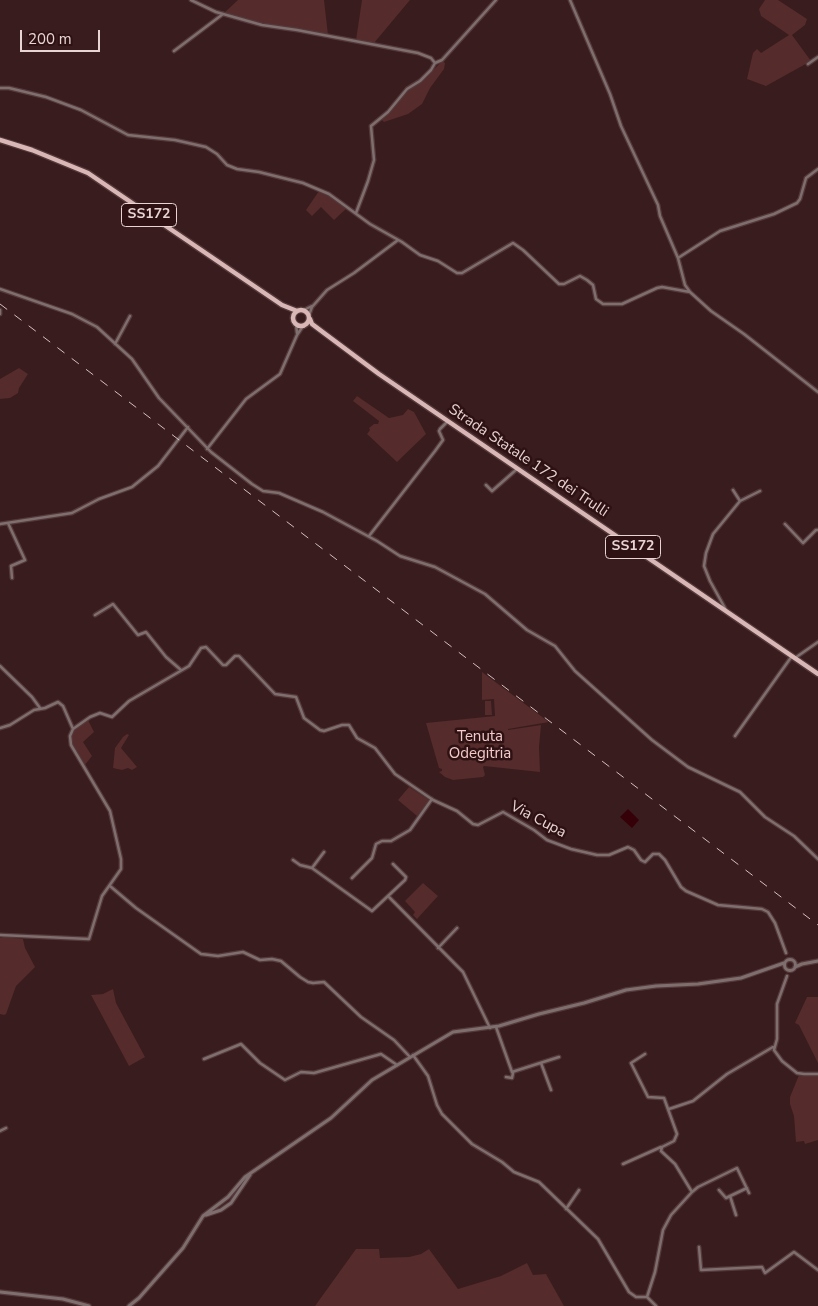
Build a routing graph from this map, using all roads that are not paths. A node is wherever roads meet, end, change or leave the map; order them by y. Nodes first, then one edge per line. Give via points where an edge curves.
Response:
1 (191, 0) edge
2 (496, 0) edge
3 (570, 0) edge
4 (223, 14) junction
5 (174, 51) dead end
6 (818, 57) edge
7 (435, 63) junction
8 (808, 64) dead end
9 (0, 88) edge
10 (0, 140) edge
11 (818, 169) edge
12 (356, 213) junction
13 (398, 240) junction
14 (678, 258) junction
15 (0, 289) edge
16 (690, 292) junction
17 (315, 304) junction
18 (0, 310) edge
19 (304, 310) junction
20 (0, 314) edge
21 (295, 314) junction
22 (130, 316) dead end
23 (309, 317) junction
24 (296, 324) junction
25 (305, 325) junction
26 (324, 333) junction
27 (297, 335) junction
28 (115, 344) junction
29 (818, 392) edge
30 (448, 421) junction
31 (188, 427) junction
32 (208, 449) junction
33 (516, 468) junction
34 (486, 485) dead end
35 (733, 490) dead end
36 (760, 491) dead end
37 (740, 501) junction
38 (8, 523) junction
39 (0, 524) edge
40 (785, 524) dead end
41 (818, 530) edge
42 (368, 536) junction
43 (12, 578) dead end
44 (726, 610) junction
45 (95, 616) dead end
46 (818, 642) edge
47 (794, 657) junction
48 (0, 666) edge
49 (181, 670) junction
50 (818, 674) edge
51 (40, 708) junction
52 (0, 728) edge
53 (73, 729) junction
54 (735, 736) dead end
55 (432, 799) junction
56 (324, 852) dead end
57 (818, 859) edge
58 (293, 860) dead end
59 (394, 864) dead end
60 (312, 868) junction
61 (352, 878) dead end
62 (110, 886) junction
63 (388, 896) junction
64 (457, 928) dead end
65 (0, 935) edge
66 (438, 948) junction
67 (786, 953) junction
68 (793, 960) junction
69 (818, 961) edge
70 (785, 962) junction
71 (802, 964) junction
72 (776, 967) junction
73 (789, 969) junction
74 (786, 976) joint
75 (496, 1027) junction
76 (490, 1028) junction
77 (774, 1046) junction
78 (645, 1054) dead end
79 (411, 1056) junction
80 (558, 1057) dead end
81 (204, 1058) dead end
82 (541, 1063) junction
83 (397, 1065) junction
84 (514, 1073) junction
85 (818, 1074) edge
86 (506, 1077) dead end
87 (551, 1090) dead end
88 (668, 1109) junction
89 (6, 1128) dead end
90 (0, 1131) edge
91 (662, 1147) junction
92 (623, 1164) dead end
93 (254, 1171) junction
94 (747, 1188) junction
95 (579, 1190) dead end
96 (719, 1190) dead end
97 (692, 1192) junction
98 (749, 1193) dead end
99 (730, 1196) junction
100 (566, 1209) junction
101 (736, 1215) dead end
102 (202, 1218) junction
103 (699, 1247) dead end
104 (818, 1270) edge
105 (0, 1292) edge
106 (647, 1297) junction
107 (89, 1306) edge
108 (131, 1306) edge
109 (656, 1306) edge

1 - 4 street
2 - 7 street via 442,60
3 - 14 street
4 - 5 street
4 - 7 street via 262,25 418,53
6 - 8 street
7 - 12 street via 371,126 374,160
9 - 12 street via 46,97 81,110 128,135 206,146 227,165 303,183 329,194
10 - 21 main road, SS172 via 88,174
11 - 14 street via 806,178 797,203 720,231
12 - 13 street
13 - 16 street via 457,273 512,243 559,284 580,276 586,279 593,285 596,299 603,304 622,304 662,287
13 - 17 street via 327,290
14 - 16 street
15 - 28 street via 87,321
16 - 29 street
17 - 19 street
17 - 23 street
18 - 20 street
19 - 21 main road
19 - 23 main road, Strada Statale 172 dei Trulli
21 - 24 main road
22 - 28 street
23 - 25 main road
23 - 26 main road, Strada Statale 172 dei Trulli / SS172
24 - 25 main road, Strada Statale 172 dei Trulli
24 - 27 street
25 - 26 main road, Strada Statale 172 dei Trulli
25 - 27 street
26 - 30 main road, Strada Statale 172 dei Trulli / SS172
27 - 32 street via 280,374 246,399
28 - 31 street via 132,359 159,398
30 - 33 main road, Strada Statale 172 dei Trulli / SS172
30 - 42 street via 439,431 443,440 439,446
31 - 32 street
31 - 38 street via 158,466 132,487 72,513
32 - 42 street via 264,491 279,493
33 - 34 street via 492,491
33 - 44 main road, Strada Statale 172 dei Trulli / SS172
35 - 37 street
36 - 37 street
37 - 44 street via 713,534 704,566
38 - 39 street
38 - 43 street via 25,560 11,566
40 - 41 street via 803,543
42 - 57 street via 400,556 435,567 485,594 532,633 555,646 575,671 652,740 688,767 740,792 765,817 794,836
44 - 47 main road, Strada Statale 172 dei Trulli / SS172
45 - 49 street via 113,604 138,635 146,632
46 - 47 street
47 - 50 main road, Strada Statale 172 dei Trulli / SS172
47 - 54 street
48 - 51 street
49 - 53 street via 129,701 112,717 95,715
49 - 55 street, Via Cupa via 206,647 222,665 239,656 275,694 296,697 304,718 320,730 349,725 357,738 375,748 395,774
51 - 52 street via 10,726
51 - 53 street via 59,702
53 - 62 street via 71,745 114,821 121,869
55 - 61 street via 410,830 391,841 376,844 372,858
55 - 67 street, Via Cupa via 458,811 476,825 503,812 547,840 580,851 609,855 628,847 645,862 653,854 659,854 686,891 726,907 768,912
56 - 60 street
58 - 60 street
59 - 63 street via 406,878
60 - 63 street via 371,910
62 - 65 street via 102,896 89,939
62 - 79 street via 202,954 213,956 243,952 260,960 272,958 308,982 324,982 361,1017
63 - 66 street
64 - 66 street
66 - 76 street via 463,972
67 - 68 street
67 - 70 street
68 - 70 street
68 - 71 street
68 - 73 street
69 - 71 street
70 - 72 street
70 - 73 street
71 - 73 street
72 - 73 street
72 - 75 street via 741,978 626,990
73 - 74 street
74 - 77 street via 777,1004
75 - 76 street
75 - 84 street
76 - 79 street via 453,1032
77 - 85 street via 778,1057 794,1071
77 - 88 street via 727,1074 693,1100
78 - 88 street via 631,1063 648,1097 664,1098
79 - 83 street
79 - 100 street via 428,1076 440,1110 462,1135 516,1173 539,1182
80 - 82 street
81 - 83 street via 241,1044 260,1063 285,1080 301,1072 315,1072 381,1054
82 - 84 street
82 - 87 street
83 - 93 street via 372,1080 331,1118
84 - 86 street via 512,1078
88 - 91 street via 677,1136
89 - 90 street
91 - 92 street
91 - 97 street via 661,1151 675,1164
93 - 102 street
93 - 102 street via 231,1203
94 - 97 street via 737,1168
94 - 98 street
94 - 99 street
95 - 100 street
96 - 99 street via 724,1197
97 - 106 street via 663,1230
99 - 101 street
100 - 106 street via 598,1239 629,1292 636,1297
102 - 108 street via 183,1248
103 - 104 street via 701,1270 762,1267 765,1273 794,1252
105 - 107 street via 63,1299
106 - 109 street

